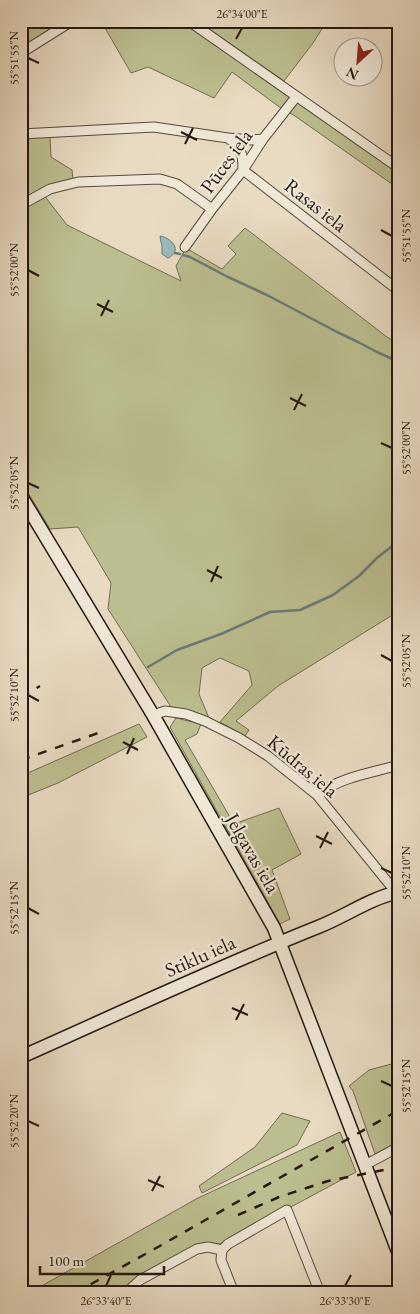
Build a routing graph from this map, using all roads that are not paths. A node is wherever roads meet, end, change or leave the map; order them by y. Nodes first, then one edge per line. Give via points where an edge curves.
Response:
1 (72, 21) edge
2 (189, 21) edge
3 (21, 53) edge
4 (296, 97) junction
5 (21, 134) edge
6 (228, 138) junction
7 (264, 139) junction
8 (399, 168) edge
9 (243, 170) junction
10 (21, 205) edge
11 (212, 209) junction
12 (185, 247) dead end
13 (399, 292) edge
14 (21, 496) edge
15 (153, 716) junction
16 (399, 766) edge
17 (317, 795) junction
18 (398, 894) edge
19 (279, 942) junction
20 (21, 1057) edge
21 (399, 1147) edge
22 (365, 1165) junction
23 (222, 1250) junction
24 (399, 1254) edge
25 (126, 1293) edge
26 (234, 1293) edge
27 (320, 1293) edge

1 - 3 street
2 - 4 street
4 - 7 street, Pūces iela
4 - 8 street
5 - 6 street via 154,127
6 - 7 street
6 - 9 street via 242,151
7 - 9 street, Pūces iela
9 - 11 street, Pūces iela
9 - 13 street, Rasas iela
10 - 11 street via 50,189 78,182 160,179 177,184
11 - 12 street, Pūces iela
14 - 15 street, Jelgavas iela
15 - 17 street, Kūdras iela via 165,711 205,721 268,756
15 - 19 street, Jelgavas iela
16 - 17 street via 341,781
17 - 18 street, Kūdras iela
18 - 19 street, Stiklu iela via 376,898 321,926
19 - 20 street, Stiklu iela
19 - 22 street, Jelgavas iela
21 - 22 street
22 - 24 street, Jelgavas iela
23 - 25 street via 196,1248 140,1280
23 - 26 street via 221,1260
23 - 27 street via 287,1210

